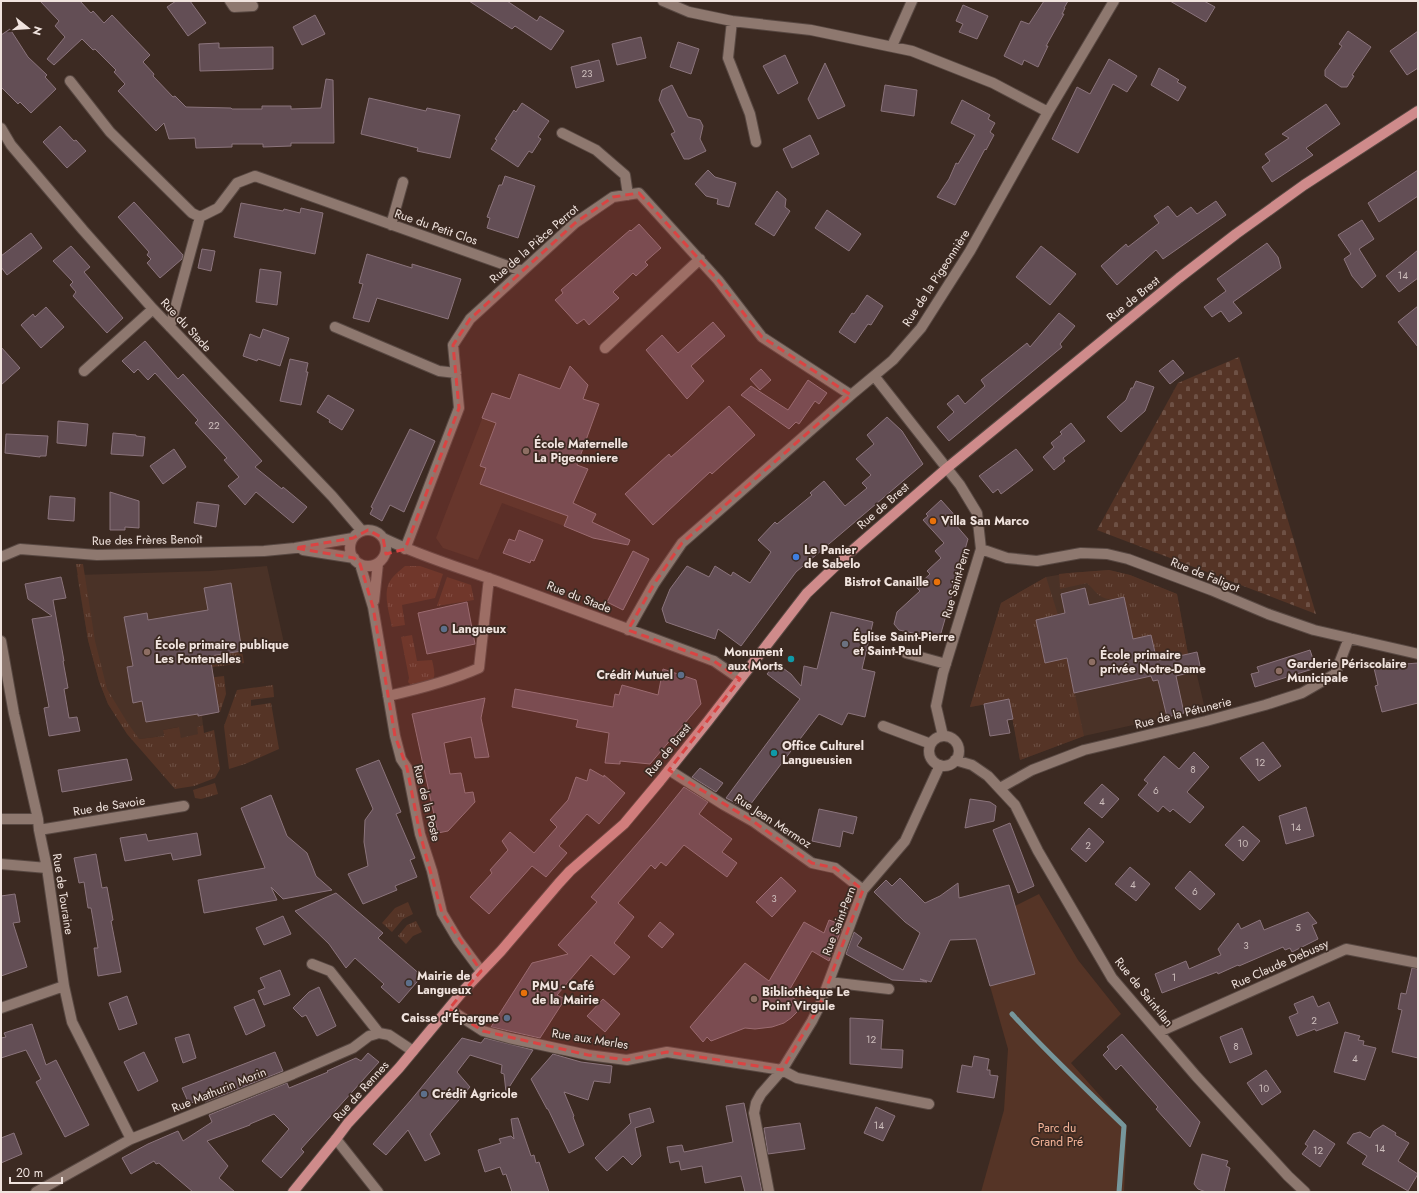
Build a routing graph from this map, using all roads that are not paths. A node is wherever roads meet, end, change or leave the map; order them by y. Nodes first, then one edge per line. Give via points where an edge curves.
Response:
1 (230, 1) edge
2 (663, 1) edge
3 (912, 1) edge
4 (1114, 1) edge
5 (253, 6) dead end
6 (732, 21) junction
7 (892, 46) junction
8 (70, 81) dead end
9 (1418, 110) edge
10 (1048, 112) junction
11 (1, 128) edge
12 (562, 133) dead end
13 (756, 142) dead end
14 (403, 182) dead end
15 (628, 195) junction
16 (200, 217) junction
17 (390, 224) junction
18 (700, 259) junction
19 (522, 271) junction
20 (153, 309) junction
21 (170, 327) junction
22 (335, 327) dead end
23 (605, 348) dead end
24 (84, 371) dead end
25 (456, 373) junction
26 (875, 377) junction
27 (851, 395) junction
28 (947, 468) junction
29 (362, 531) junction
30 (353, 538) junction
31 (383, 538) junction
32 (295, 548) junction
33 (981, 548) junction
34 (405, 549) junction
35 (384, 554) junction
36 (1, 557) edge
37 (357, 561) junction
38 (378, 563) junction
39 (489, 578) junction
40 (373, 607) junction
41 (628, 630) junction
42 (1349, 638) junction
43 (1, 641) edge
44 (906, 654) dead end
45 (1418, 654) edge
46 (946, 664) junction
47 (740, 679) junction
48 (388, 696) junction
49 (883, 726) dead end
50 (943, 736) junction
51 (931, 744) junction
52 (955, 760) junction
53 (940, 766) junction
54 (669, 770) junction
55 (1000, 788) junction
56 (184, 806) dead end
57 (1, 819) edge
58 (38, 819) junction
59 (39, 830) junction
60 (1, 864) edge
61 (47, 868) junction
62 (863, 890) junction
63 (1418, 963) edge
64 (312, 964) dead end
65 (481, 971) junction
66 (829, 982) junction
67 (64, 986) junction
68 (889, 989) dead end
69 (1, 1008) edge
70 (449, 1009) junction
71 (1159, 1032) junction
72 (380, 1033) junction
73 (412, 1051) junction
74 (782, 1070) junction
75 (929, 1104) dead end
76 (131, 1139) junction
77 (336, 1139) junction
78 (36, 1192) edge
79 (293, 1192) edge
80 (378, 1192) edge
81 (770, 1192) edge
82 (1306, 1192) edge

1 - 5 street via 234,7
2 - 6 street via 689,12
3 - 7 street
4 - 10 street, Rue de la Pigeonnière
6 - 7 street via 811,30
6 - 13 street via 728,58 750,114
7 - 10 street via 912,51 992,83
8 - 16 street via 110,132 192,213
9 - 28 main road, Rue de Brest via 1304,185 1236,234
10 - 26 street, Rue de la Pigeonnière via 970,251 921,328
11 - 20 street, Rue du Stade via 11,145
12 - 15 street via 596,150 625,175
14 - 17 street
15 - 18 street, Rue de la Pièce Perrot via 639,193
15 - 19 street, Rue de la Pièce Perrot via 613,197 575,223
16 - 17 street, Rue du Petit Clos via 218,208 237,184 255,176
16 - 21 street
17 - 19 street, Rue du Petit Clos
18 - 23 street
18 - 27 street, Rue de la Pièce Perrot via 762,337
19 - 25 street, Rue de la Pièce Perrot via 470,319 453,345
20 - 21 street, Rue du Stade
20 - 24 street
21 - 29 street, Rue du Stade via 332,496
22 - 25 street via 439,371
25 - 34 street, Rue de la Pièce Perrot via 459,408
26 - 27 street, Rue de la Pigeonnière
26 - 28 street, Rue Saint-Pern
27 - 41 street, Rue de la Pigeonnière via 682,543 654,584
28 - 33 street, Rue Saint-Pern via 977,513
28 - 47 main road, Rue de Brest via 807,593
29 - 30 street
29 - 31 street via 374,531
30 - 32 street, Rue des Frères Benoît
30 - 37 street via 350,550
31 - 34 street, Rue du Stade
31 - 35 street via 386,549
32 - 36 street, Rue des Frères Benoît via 97,555 20,549
32 - 37 street, Rue des Frères Benoît
33 - 42 street, Rue de Faligot via 1007,558 1037,561 1081,553 1107,554 1128,559 1268,614 1314,630
33 - 46 street, Rue Saint-Pern
34 - 35 street
34 - 39 street, Rue du Stade
35 - 38 street
37 - 38 street via 371,566
37 - 40 street, Rue de la Poste
38 - 40 street, Rue de la Poste
39 - 41 street, Rue du Stade
39 - 48 street via 479,668 463,676
40 - 48 street, Rue de la Poste
41 - 47 street, Rue du Stade via 714,660
42 - 45 street, Rue de Faligot
42 - 55 street, Rue de la Pétunerie via 1335,674 1302,693 1206,721 1084,750 1032,770
43 - 58 street, Rue de Touraine via 14,714
44 - 46 street
46 - 50 street, Rue Saint-Pern via 936,706
47 - 54 main road, Rue de Brest
48 - 65 street, Rue de la Poste via 395,736 401,758 407,768 420,834 442,913
49 - 51 street
50 - 51 street
50 - 52 street via 956,742 958,752
51 - 53 street via 930,758
52 - 53 street via 948,765
52 - 55 street, Rue de Saint-Ilan via 972,765
53 - 62 street, Rue Saint-Pern via 905,841
54 - 62 street, Rue Jean Mermoz via 754,822 812,863 835,868
54 - 65 main road, Rue de Brest via 624,824 570,871
55 - 71 street, Rue de Saint-Ilan via 1015,805 1038,851 1112,978
56 - 59 street, Rue de Savoie
57 - 58 street
58 - 59 street, Rue de Touraine
59 - 61 street, Rue de Touraine
60 - 61 street
61 - 67 street, Rue de Touraine
62 - 66 street, Rue Saint-Pern
63 - 71 street, Rue Claude Debussy via 1346,949
64 - 72 street via 330,971
65 - 70 main road, Rue de Brest
66 - 68 street
66 - 74 street, Rue Saint-Pern via 812,1021
67 - 69 street
67 - 76 street, Rue de Touraine via 72,1022
70 - 73 main road, Rue de Rennes
70 - 74 street, Rue aux Merles via 483,1031 588,1055 627,1060 667,1052
71 - 82 street, Rue de Saint-Ilan via 1212,1094
72 - 73 street via 390,1035
72 - 76 street, Rue Mathurin Morin via 369,1036 353,1048 293,1074
73 - 77 main road, Rue de Rennes
74 - 75 street, Rue aux Merles via 797,1078
74 - 81 street, Rue Saint-Pern via 761,1094 754,1113
76 - 78 street, Rue Mathurin Morin
77 - 79 main road, Rue de Rennes
77 - 80 street

